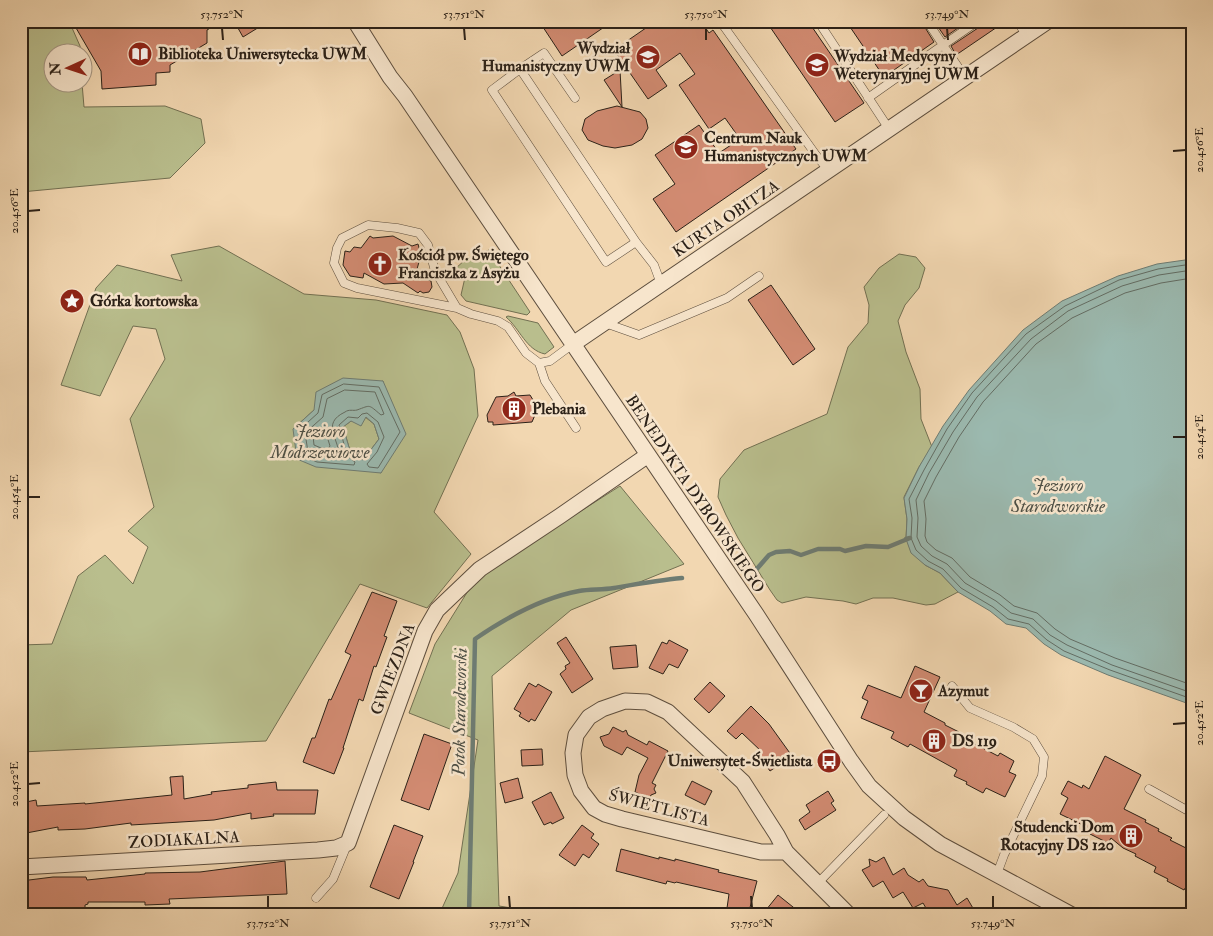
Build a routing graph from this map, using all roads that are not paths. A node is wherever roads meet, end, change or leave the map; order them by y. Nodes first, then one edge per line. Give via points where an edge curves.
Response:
1 (355, 21) edge
2 (720, 21) edge
3 (818, 21) edge
4 (927, 21) edge
5 (978, 21) edge
6 (1017, 21) edge
7 (1048, 21) edge
8 (1027, 36) junction
9 (943, 45) junction
10 (520, 69) junction
11 (965, 77) junction
12 (575, 98) dead end
13 (868, 98) junction
14 (889, 129) junction
15 (828, 170) junction
16 (636, 242) junction
17 (759, 276) dead end
18 (661, 284) junction
19 (457, 308) junction
20 (605, 323) junction
21 (573, 344) junction
22 (539, 363) junction
23 (576, 428) dead end
24 (648, 455) junction
25 (952, 686) dead end
26 (1148, 789) dead end
27 (1192, 813) edge
28 (884, 815) dead end
29 (348, 843) junction
30 (786, 852) junction
31 (21, 867) edge
32 (997, 874) junction
33 (817, 884) junction
34 (316, 898) dead end
35 (849, 915) edge
36 (1072, 915) edge

1 - 21 street, BENEDYKTA DYBOWSKIEGO
2 - 15 lane
3 - 13 lane
4 - 9 lane
5 - 9 lane
6 - 8 lane
7 - 8 street, KURTA OBITZA
8 - 11 street, KURTA OBITZA
9 - 11 lane
9 - 13 lane
10 - 12 lane via 544,53
10 - 16 lane
10 - 16 lane via 492,90 606,262
11 - 14 street, KURTA OBITZA
13 - 14 lane
14 - 15 street, KURTA OBITZA
15 - 18 street, KURTA OBITZA
16 - 18 lane via 654,265
17 - 20 lane via 728,298 639,335
18 - 20 street, KURTA OBITZA
19 - 19 lane via 435,271 428,245 419,233 368,225 342,238 334,263 344,283
19 - 22 lane via 508,326 526,353
20 - 21 street, KURTA OBITZA
21 - 22 lane via 550,361
21 - 24 street, BENEDYKTA DYBOWSKIEGO
22 - 23 lane via 545,381
24 - 29 street, GWIEZDNA via 480,569 438,610 425,631
24 - 32 street, BENEDYKTA DYBOWSKIEGO via 869,786 904,818 940,844
25 - 32 lane via 970,708 1033,739 1044,757 1042,776
26 - 27 lane
28 - 33 lane
29 - 31 street, ZODIAKALNA via 318,850
29 - 34 lane, GWIEZDNA via 333,879
30 - 30 street, ŚWIETLISTA via 743,782 668,712 647,702 625,701 602,709 581,726 573,753 575,775 581,791 594,808 622,819 761,852
30 - 33 street, ŚWIETLISTA
32 - 36 street, BENEDYKTA DYBOWSKIEGO
33 - 35 street, ŚWIETLISTA

